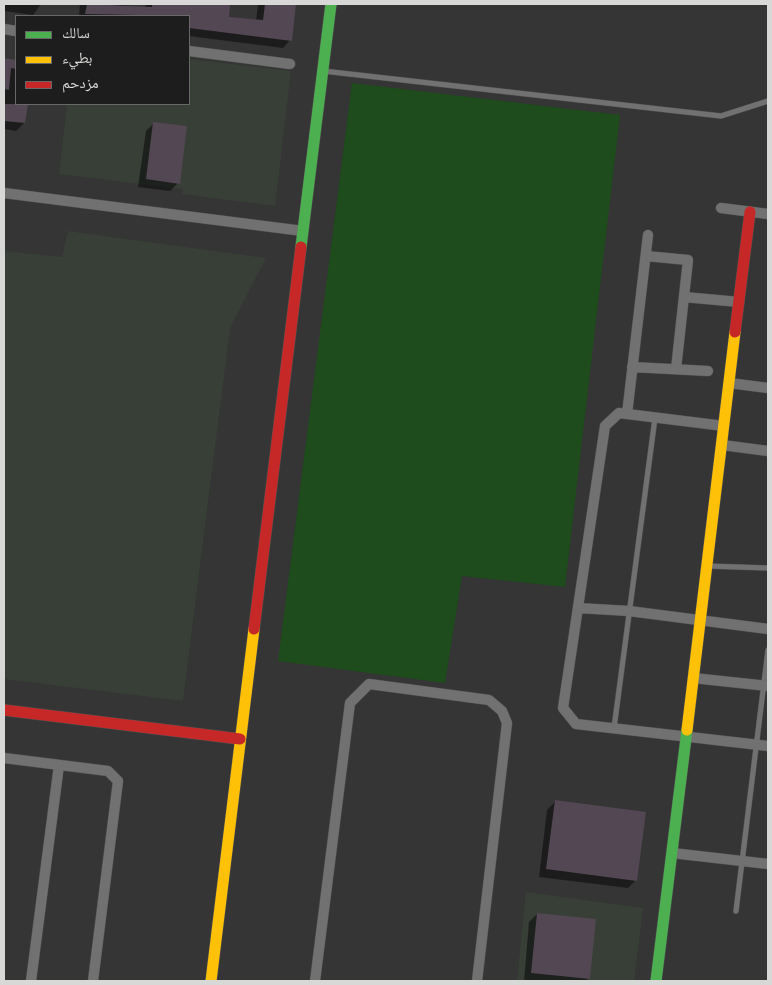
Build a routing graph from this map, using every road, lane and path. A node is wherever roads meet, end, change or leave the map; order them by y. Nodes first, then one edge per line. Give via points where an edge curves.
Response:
1 (331, 4) edge
2 (190, 51) edge
3 (290, 64) dead end
4 (323, 71) junction
5 (768, 101) edge
6 (4, 193) edge
7 (721, 208) dead end
8 (750, 212) junction
9 (768, 214) edge
10 (303, 230) junction
11 (648, 235) dead end
12 (646, 256) junction
13 (684, 297) junction
14 (739, 302) junction
15 (632, 367) junction
16 (676, 369) junction
17 (708, 371) dead end
18 (729, 383) junction
19 (768, 388) edge
20 (627, 414) junction
21 (655, 418) junction
22 (724, 426) junction
23 (722, 445) junction
24 (768, 451) edge
25 (707, 566) junction
26 (768, 568) edge
27 (578, 608) junction
28 (629, 611) junction
29 (700, 621) junction
30 (768, 629) edge
31 (768, 650) edge
32 (693, 678) junction
33 (765, 685) edge
34 (4, 710) edge
35 (614, 728) junction
36 (686, 736) junction
37 (240, 739) junction
38 (755, 744) junction
39 (768, 746) edge
40 (4, 758) edge
41 (59, 765) junction
42 (672, 853) junction
43 (744, 861) junction
44 (768, 864) edge
45 (736, 911) dead end
46 (31, 981) edge
47 (93, 981) edge
48 (211, 981) edge
49 (315, 981) edge
50 (477, 981) edge
51 (656, 981) edge

1 - 4 street
2 - 3 street
4 - 5 lane via 721,116
4 - 10 street
6 - 10 street
7 - 8 street
8 - 9 street
8 - 14 street
10 - 37 street
11 - 12 street
12 - 13 street via 688,260
12 - 15 street
13 - 14 street
13 - 16 street
14 - 18 street
15 - 16 street
15 - 20 street
16 - 17 street
18 - 19 street
18 - 22 street
20 - 21 street
20 - 27 street via 619,413 605,426
21 - 22 street
21 - 28 lane
22 - 23 street
23 - 24 street
23 - 25 street
25 - 26 lane
25 - 29 street
27 - 28 street
27 - 35 street via 563,708 576,724
28 - 29 street
28 - 35 lane
29 - 30 street
29 - 32 street
31 - 33 lane
32 - 33 street
32 - 36 street
33 - 38 lane
34 - 37 street
35 - 36 street
36 - 38 street
36 - 42 street
37 - 48 street
38 - 39 street
38 - 43 lane
40 - 41 street
41 - 46 street
41 - 47 street via 108,772 118,781
42 - 43 street
42 - 51 street
43 - 44 street
43 - 45 lane
49 - 50 street via 350,703 369,684 489,700 502,711 507,722

